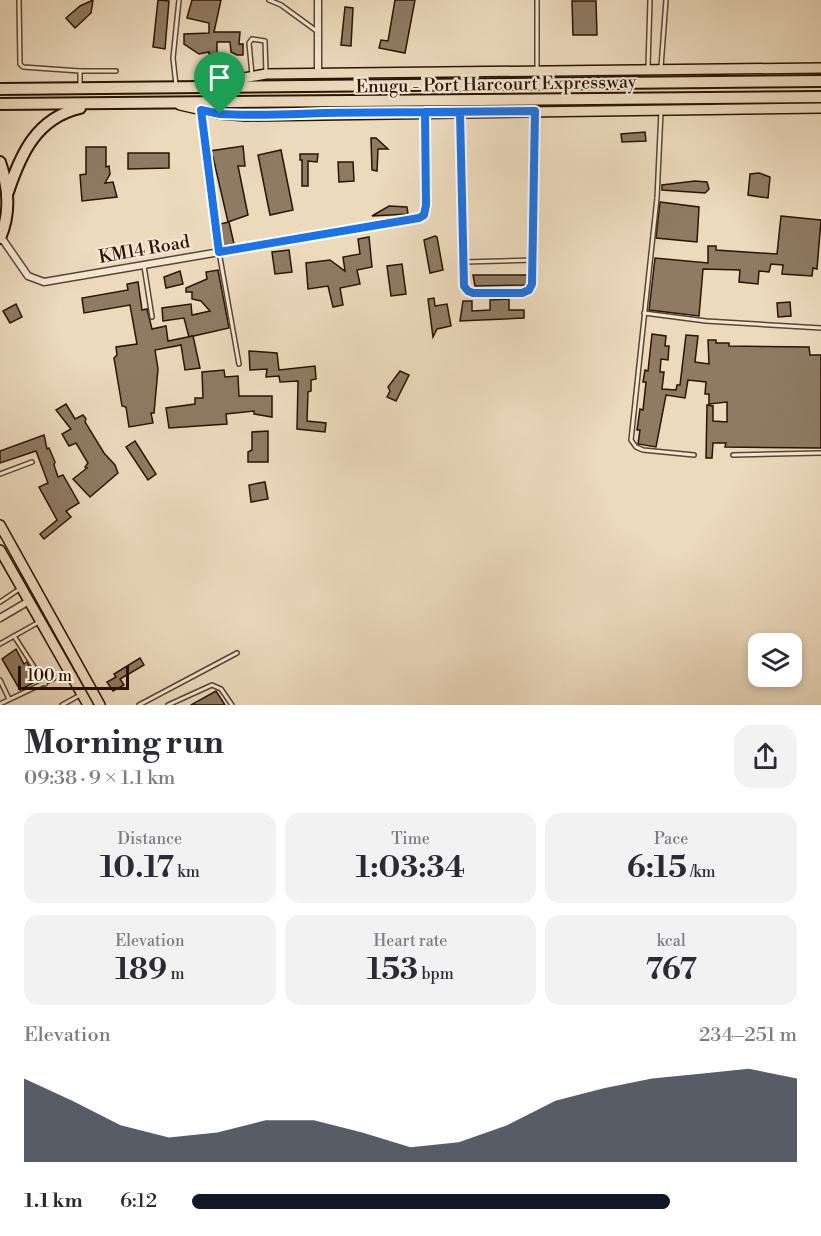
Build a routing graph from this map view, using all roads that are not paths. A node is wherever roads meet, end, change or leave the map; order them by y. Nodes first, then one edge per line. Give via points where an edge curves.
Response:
1 (19, 0) edge
2 (179, 0) edge
3 (270, 0) edge
4 (318, 0) edge
5 (537, 0) edge
6 (650, 0) edge
7 (666, 0) edge
8 (318, 32) junction
9 (821, 68) edge
10 (648, 70) junction
11 (661, 70) junction
12 (80, 71) junction
13 (116, 71) dead end
14 (537, 71) junction
15 (318, 74) junction
16 (266, 75) junction
17 (252, 76) junction
18 (821, 81) edge
19 (0, 83) edge
20 (80, 88) junction
21 (177, 88) junction
22 (0, 89) edge
23 (16, 89) junction
24 (821, 97) edge
25 (0, 104) edge
26 (97, 104) junction
27 (172, 104) junction
28 (821, 108) edge
29 (661, 109) junction
30 (201, 110) junction
31 (535, 111) junction
32 (425, 112) junction
33 (460, 112) junction
34 (0, 162) edge
35 (8, 192) junction
36 (0, 238) edge
37 (219, 252) junction
38 (534, 260) junction
39 (464, 262) junction
40 (143, 264) junction
41 (644, 313) junction
42 (152, 317) dead end
43 (821, 328) edge
44 (239, 363) dead end
45 (821, 453) edge
46 (694, 455) dead end
47 (733, 455) dead end
48 (32, 462) dead end
49 (0, 474) edge
50 (0, 525) edge
51 (0, 550) edge
52 (21, 587) junction
53 (29, 601) junction
54 (0, 602) edge
55 (0, 618) edge
56 (40, 621) junction
57 (14, 636) junction
58 (0, 644) edge
59 (237, 653) dead end
60 (69, 672) junction
61 (0, 680) edge
62 (45, 684) junction
63 (82, 694) junction
64 (9, 699) junction
65 (0, 704) edge
66 (62, 705) edge
67 (88, 705) edge
68 (100, 705) edge
69 (139, 705) edge
70 (168, 705) edge
71 (232, 705) edge

1 - 12 lane via 22,67
2 - 21 lane via 173,58
3 - 8 lane
4 - 8 street
5 - 14 lane
6 - 10 lane
7 - 11 lane
8 - 15 street
9 - 11 main road, Enugu - Port Harcourt Expressway
10 - 11 main road, Enugu - Port Harcourt Expressway
10 - 14 main road, Enugu - Port Harcourt Expressway
12 - 13 lane
12 - 20 lane
14 - 15 main road, Enugu - Port Harcourt Expressway
15 - 16 main road, Enugu - Port Harcourt Expressway
16 - 17 main road, Enugu - Port Harcourt Expressway
16 - 17 lane via 265,41 252,39
17 - 21 main road, Enugu - Port Harcourt Expressway
18 - 21 highway, Enugu - Port Harcourt Expressway
19 - 23 highway
20 - 21 highway, Enugu - Port Harcourt Expressway
20 - 23 highway, Enugu - Port Harcourt Expressway
22 - 23 highway, Enugu - Port Harcourt Expressway
24 - 27 highway, Enugu - Port Harcourt Expressway
25 - 26 highway, Enugu - Port Harcourt Expressway
26 - 27 highway, Enugu - Port Harcourt Expressway
26 - 35 highway via 66,112 35,134 23,152
27 - 30 main road, Enugu - Port Harcourt Expressway
28 - 29 main road, Enugu - Port Harcourt Expressway
29 - 31 main road, Enugu - Port Harcourt Expressway
29 - 41 lane via 657,198
30 - 32 main road, Enugu - Port Harcourt Expressway via 246,116
30 - 37 lane
31 - 33 main road, Enugu - Port Harcourt Expressway
31 - 38 lane
32 - 33 main road, Enugu - Port Harcourt Expressway
32 - 37 street, KM14 Road via 424,215
33 - 39 lane
34 - 35 highway
35 - 36 highway via 8,213
36 - 40 street, KM14 Road via 28,276 36,280 64,280
37 - 40 street, KM14 Road
37 - 44 lane
38 - 39 lane
38 - 39 lane via 532,284 522,293 468,291 464,286
40 - 42 lane
41 - 43 lane
41 - 46 lane via 631,440 643,450
45 - 47 lane
48 - 49 lane
50 - 68 main road
51 - 52 main road
52 - 53 main road
52 - 54 lane
53 - 55 street
53 - 56 main road
56 - 57 lane
56 - 60 main road
57 - 58 lane
57 - 62 lane
59 - 69 lane
60 - 62 lane
60 - 63 main road
61 - 64 lane
62 - 64 lane
63 - 66 lane
63 - 67 main road
64 - 65 lane
70 - 71 lane via 212,685 221,688

